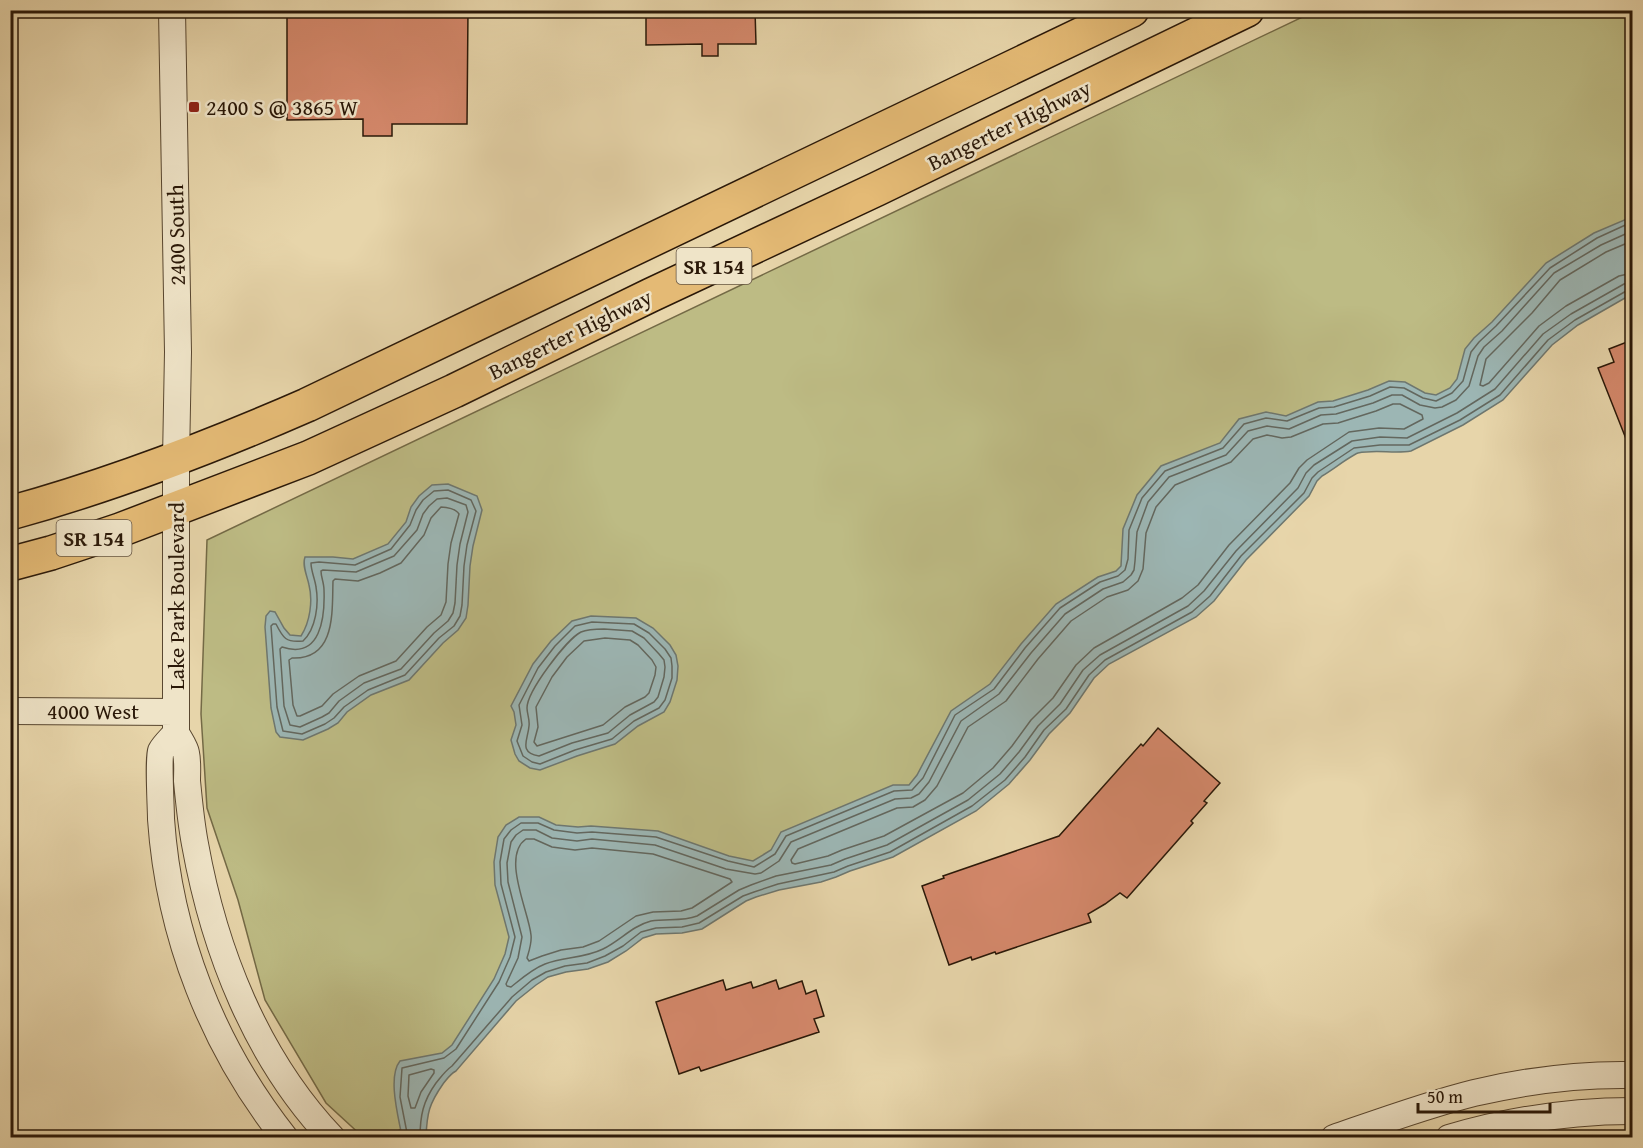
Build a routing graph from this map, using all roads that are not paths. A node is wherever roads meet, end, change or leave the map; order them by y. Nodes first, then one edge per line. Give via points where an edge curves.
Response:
1 (172, 10) edge
2 (1132, 10) edge
3 (1247, 10) edge
4 (176, 459) junction
5 (176, 510) junction
6 (10, 513) edge
7 (10, 564) edge
8 (10, 711) edge
9 (176, 723) junction
10 (1632, 1075) edge
11 (1632, 1110) edge
12 (325, 1135) edge
13 (285, 1137) edge
14 (1334, 1137) edge
15 (1449, 1137) edge

1 - 4 street, 2400 South
2 - 4 highway, SR 154 via 351,385
3 - 5 highway, Bangerter Highway / SR 154 via 454,391 308,458
4 - 5 street, Lake Park Boulevard
4 - 6 highway, SR 154
5 - 7 highway, Bangerter Highway / SR 154
5 - 9 street, Lake Park Boulevard
8 - 9 street, 4000 West
9 - 12 street, Lake Park Boulevard via 186,751 201,875 232,978 269,1052
9 - 13 street via 160,752 160,800 165,858 177,920 196,982 220,1038 254,1096
10 - 14 street via 1563,1078 1495,1089 1443,1101
11 - 15 street via 1535,1117

